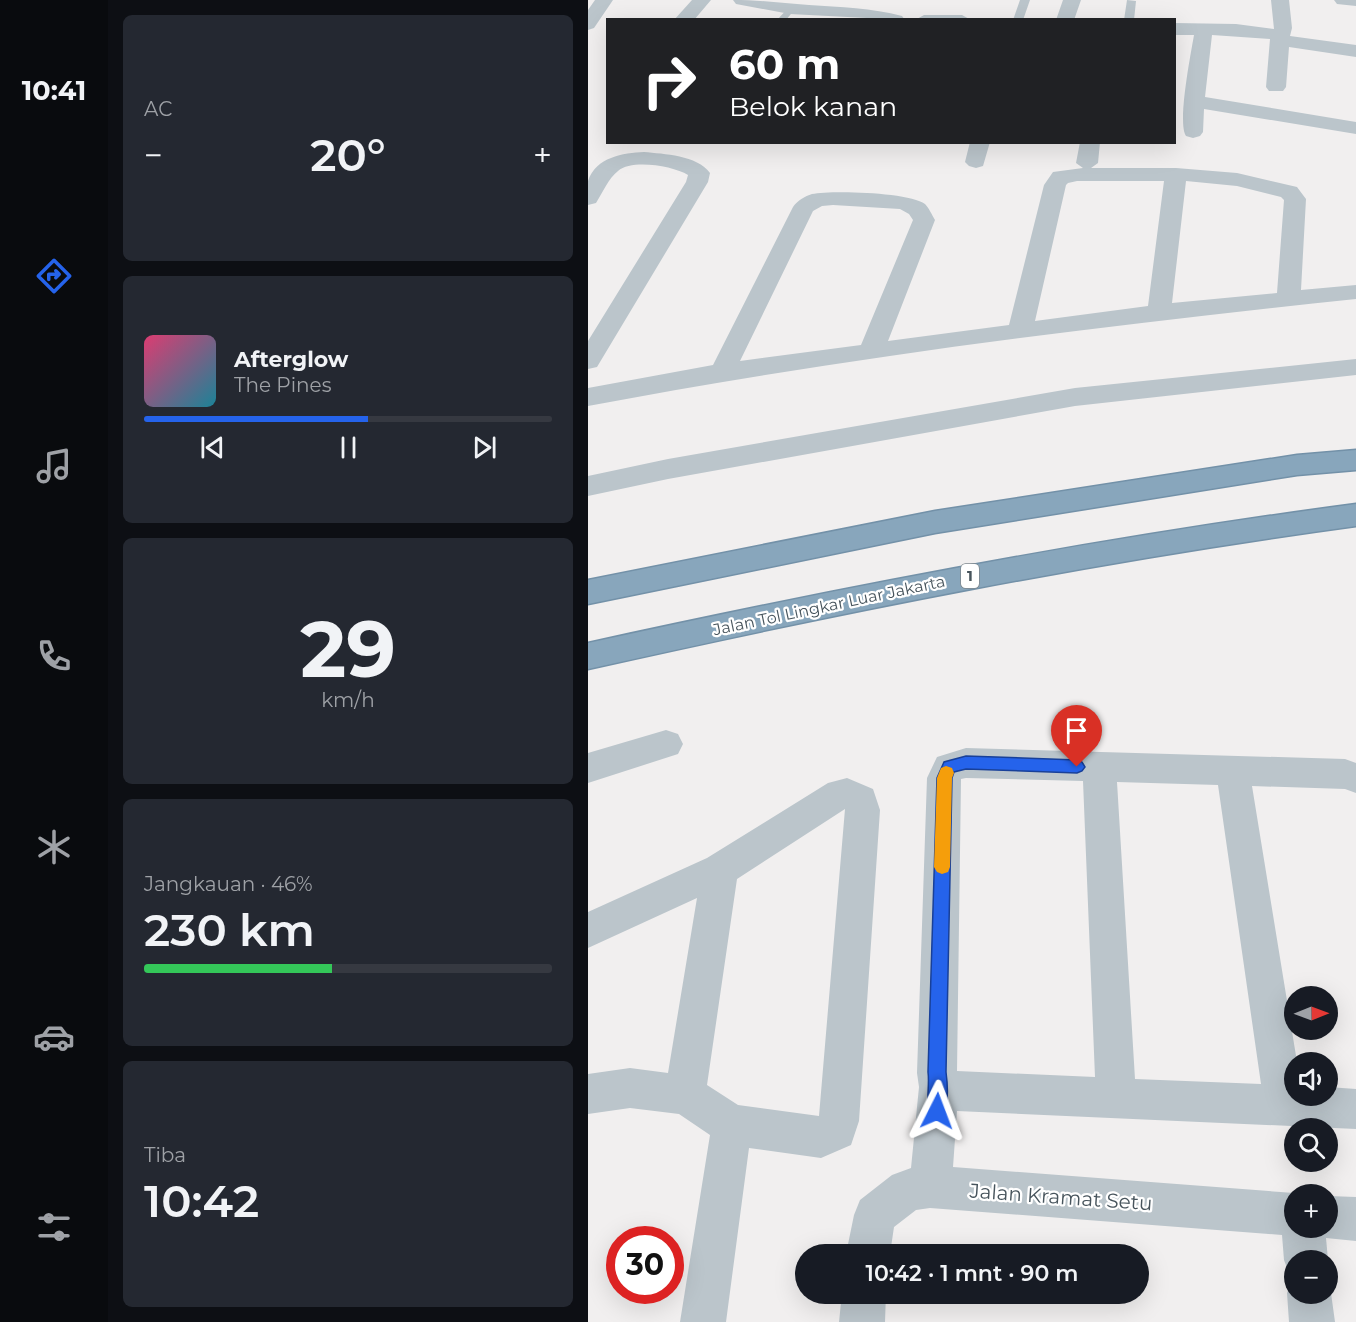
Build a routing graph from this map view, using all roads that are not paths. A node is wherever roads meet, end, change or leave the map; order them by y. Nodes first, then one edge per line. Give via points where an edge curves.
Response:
1 (604, 0) edge
2 (702, 0) edge
3 (742, 0) edge
4 (974, 0) edge
5 (1024, 0) edge
6 (1072, 0) edge
7 (1280, 0) edge
8 (1343, 0) edge
9 (1131, 1) edge
10 (1356, 1) edge
11 (786, 14) edge
12 (884, 14) edge
13 (685, 18) edge
14 (963, 18) edge
15 (1019, 18) edge
16 (1066, 18) edge
17 (1129, 18) edge
18 (588, 24) edge
19 (1176, 29) edge
20 (1203, 29) junction
21 (1280, 38) junction
22 (1356, 51) edge
23 (1276, 87) dead end
24 (1194, 101) junction
25 (1356, 128) edge
26 (1193, 132) dead end
27 (1090, 144) edge
28 (1087, 163) dead end
29 (1176, 174) junction
30 (588, 198) edge
31 (1356, 292) edge
32 (1289, 297) junction
33 (1159, 312) junction
34 (1020, 332) junction
35 (871, 352) junction
36 (588, 361) edge
37 (1356, 367) edge
38 (722, 372) junction
39 (588, 397) edge
40 (1356, 460) edge
41 (588, 486) edge
42 (1356, 515) edge
43 (588, 592) edge
44 (588, 656) edge
45 (666, 744) dead end
46 (588, 768) edge
47 (1100, 768) junction
48 (1233, 771) junction
49 (1356, 778) edge
50 (720, 870) junction
51 (588, 930) edge
52 (939, 1087) junction
53 (588, 1094) edge
54 (685, 1095) junction
55 (1116, 1098) junction
56 (1284, 1106) junction
57 (1356, 1108) edge
58 (732, 1125) junction
59 (930, 1187) junction
60 (1284, 1213) edge
61 (1338, 1218) edge
62 (1356, 1219) edge
63 (869, 1244) edge
64 (863, 1304) edge
65 (1310, 1304) edge
66 (703, 1322) edge
67 (862, 1322) edge
68 (1312, 1322) edge

1 - 18 street
2 - 13 street
3 - 11 street
4 - 14 street
5 - 15 lane
6 - 16 street
7 - 21 street
8 - 10 street
9 - 17 lane
11 - 12 street
19 - 20 street
20 - 21 street
20 - 24 street
21 - 22 street
21 - 23 street
24 - 25 street
24 - 26 street
27 - 28 street
29 - 32 street via 1216,177 1289,192 1295,199
29 - 33 street
29 - 34 street via 1061,177 1055,185
30 - 36 street via 612,164 629,158 685,164 699,173
31 - 32 street
32 - 33 street
33 - 34 street
34 - 35 street
35 - 38 street
35 - 38 street via 924,220 917,209 904,203 816,200 804,207
37 - 41 street via 1075,397
38 - 39 street
40 - 43 highway via 1297,465 935,522
42 - 44 highway, Jalan Tol Lingkar Luar Jakarta / 1 via 1064,558
45 - 46 street
47 - 48 street
47 - 52 street via 966,763 949,767 944,778
47 - 55 street
48 - 49 street via 1345,774
48 - 56 street
50 - 51 street
50 - 54 street
50 - 58 street via 840,794 861,800 836,1130 821,1137
52 - 55 street
52 - 59 street
53 - 54 street via 630,1088
54 - 58 street
55 - 56 street
56 - 57 street
58 - 66 street
59 - 60 street, Jalan Kramat Setu
59 - 63 street, Jalan Kramat Setu via 907,1190 874,1215
61 - 62 street
64 - 67 street
65 - 68 street

